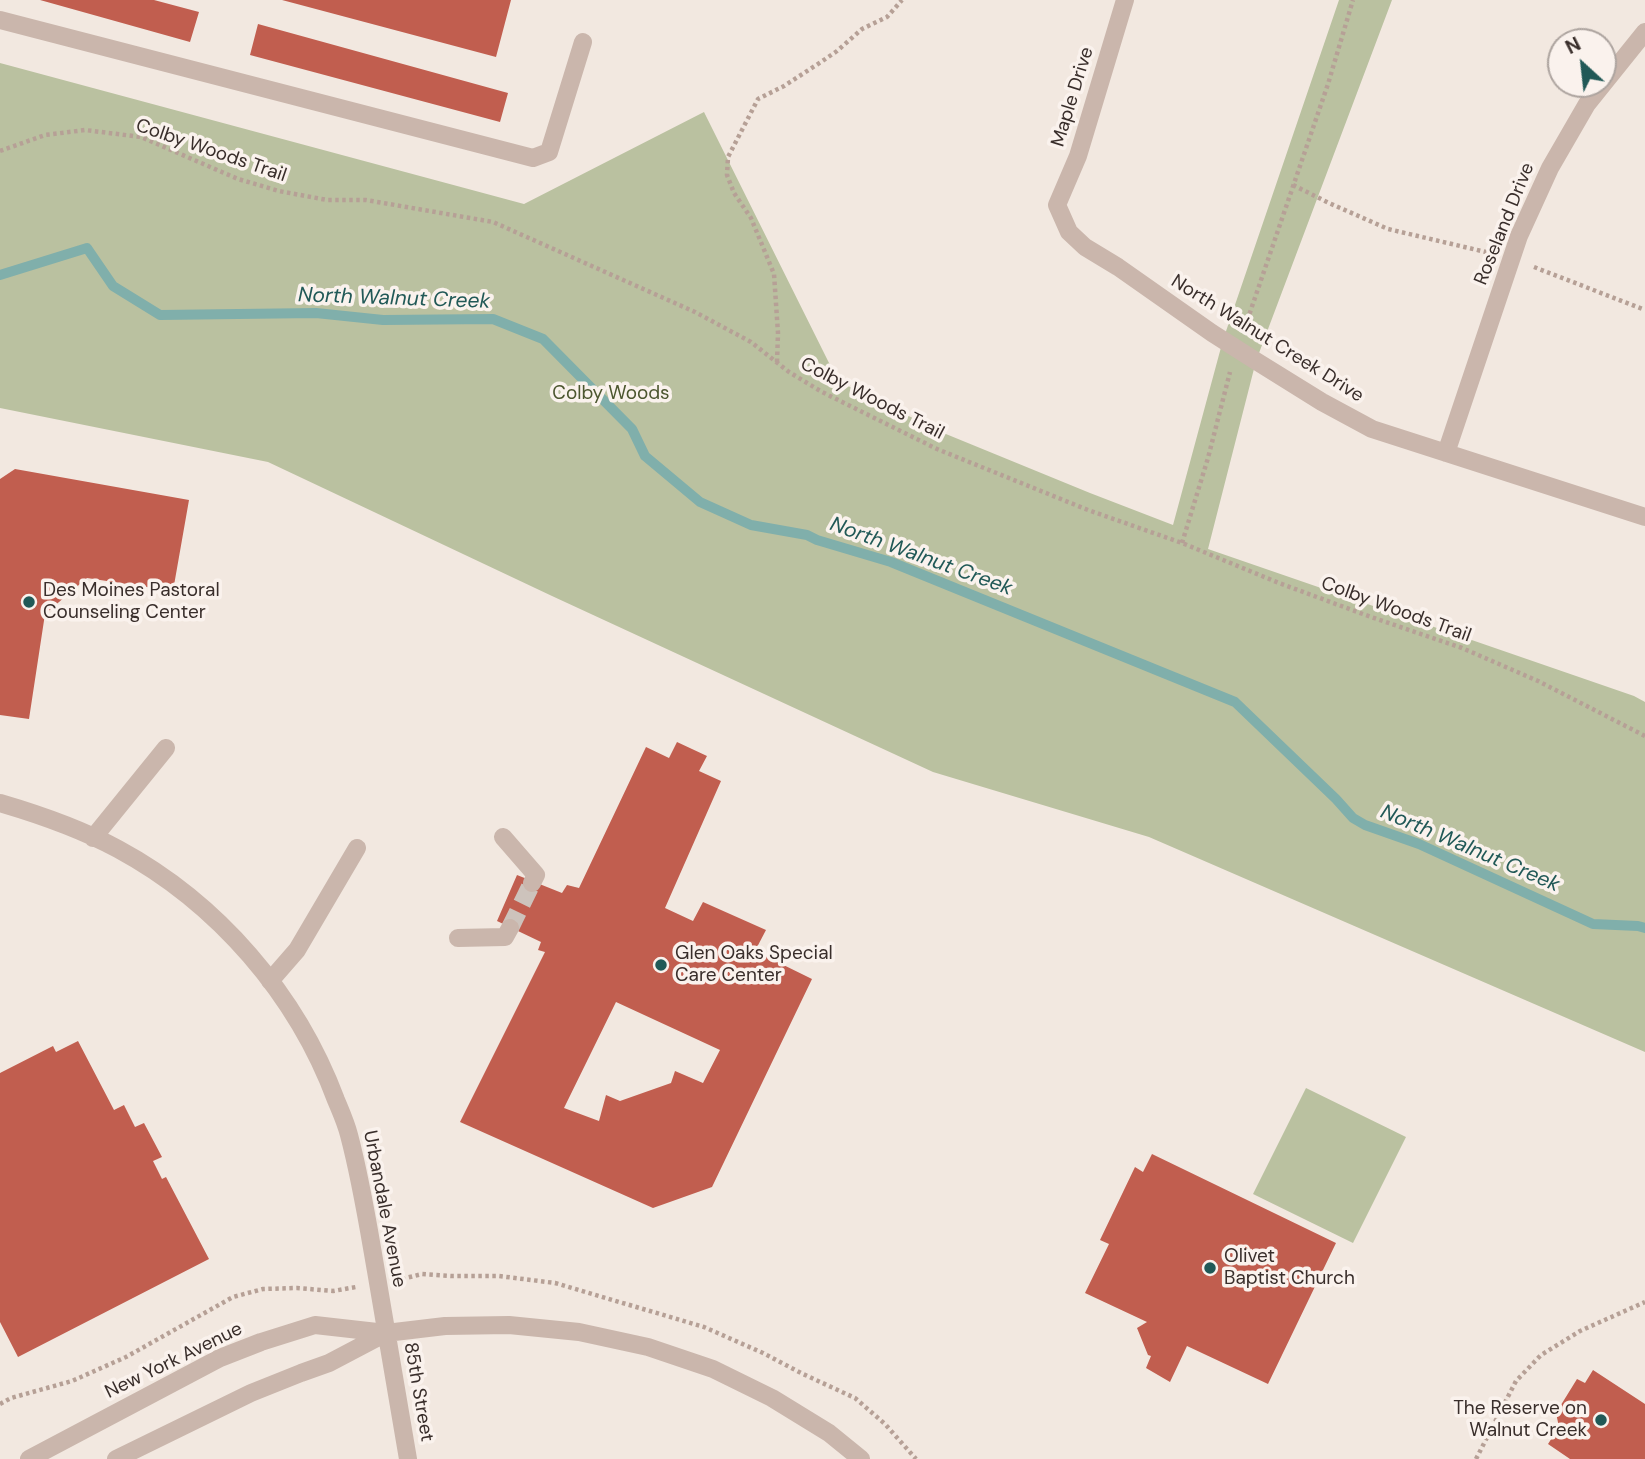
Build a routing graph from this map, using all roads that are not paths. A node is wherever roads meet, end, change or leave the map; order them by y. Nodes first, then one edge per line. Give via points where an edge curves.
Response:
1 (1125, 0) edge
2 (0, 20) edge
3 (1645, 32) edge
4 (583, 42) dead end
5 (1057, 205) joint
6 (1446, 453) junction
7 (1645, 517) edge
8 (166, 748) dead end
9 (0, 803) edge
10 (503, 837) dead end
11 (93, 838) junction
12 (357, 848) dead end
13 (532, 883) dead end
14 (510, 928) dead end
15 (458, 938) dead end
16 (270, 981) junction
17 (386, 1333) junction
18 (29, 1459) edge
19 (116, 1459) edge
20 (408, 1459) edge
21 (861, 1459) edge

1 - 5 street, Maple Drive via 1078,156
2 - 4 street via 533,158 549,152
3 - 6 street, Roseland Drive via 1587,104 1550,168 1519,236
5 - 6 street, North Walnut Creek Drive via 1069,232 1085,247 1212,333 1372,429
6 - 7 street, North Walnut Creek Drive
8 - 11 street
9 - 11 street, Urbandale Avenue via 61,822
10 - 13 street via 536,875
11 - 16 street, Urbandale Avenue via 167,880 216,920
12 - 16 street via 297,950
14 - 15 street via 505,937
16 - 17 street, Urbandale Avenue via 322,1065 349,1133
17 - 18 street, New York Avenue via 315,1325 261,1342 220,1358
17 - 19 street, New York Avenue
17 - 20 street, 85th Street
17 - 21 street, New York Avenue via 509,1325 579,1332 648,1347 772,1398

